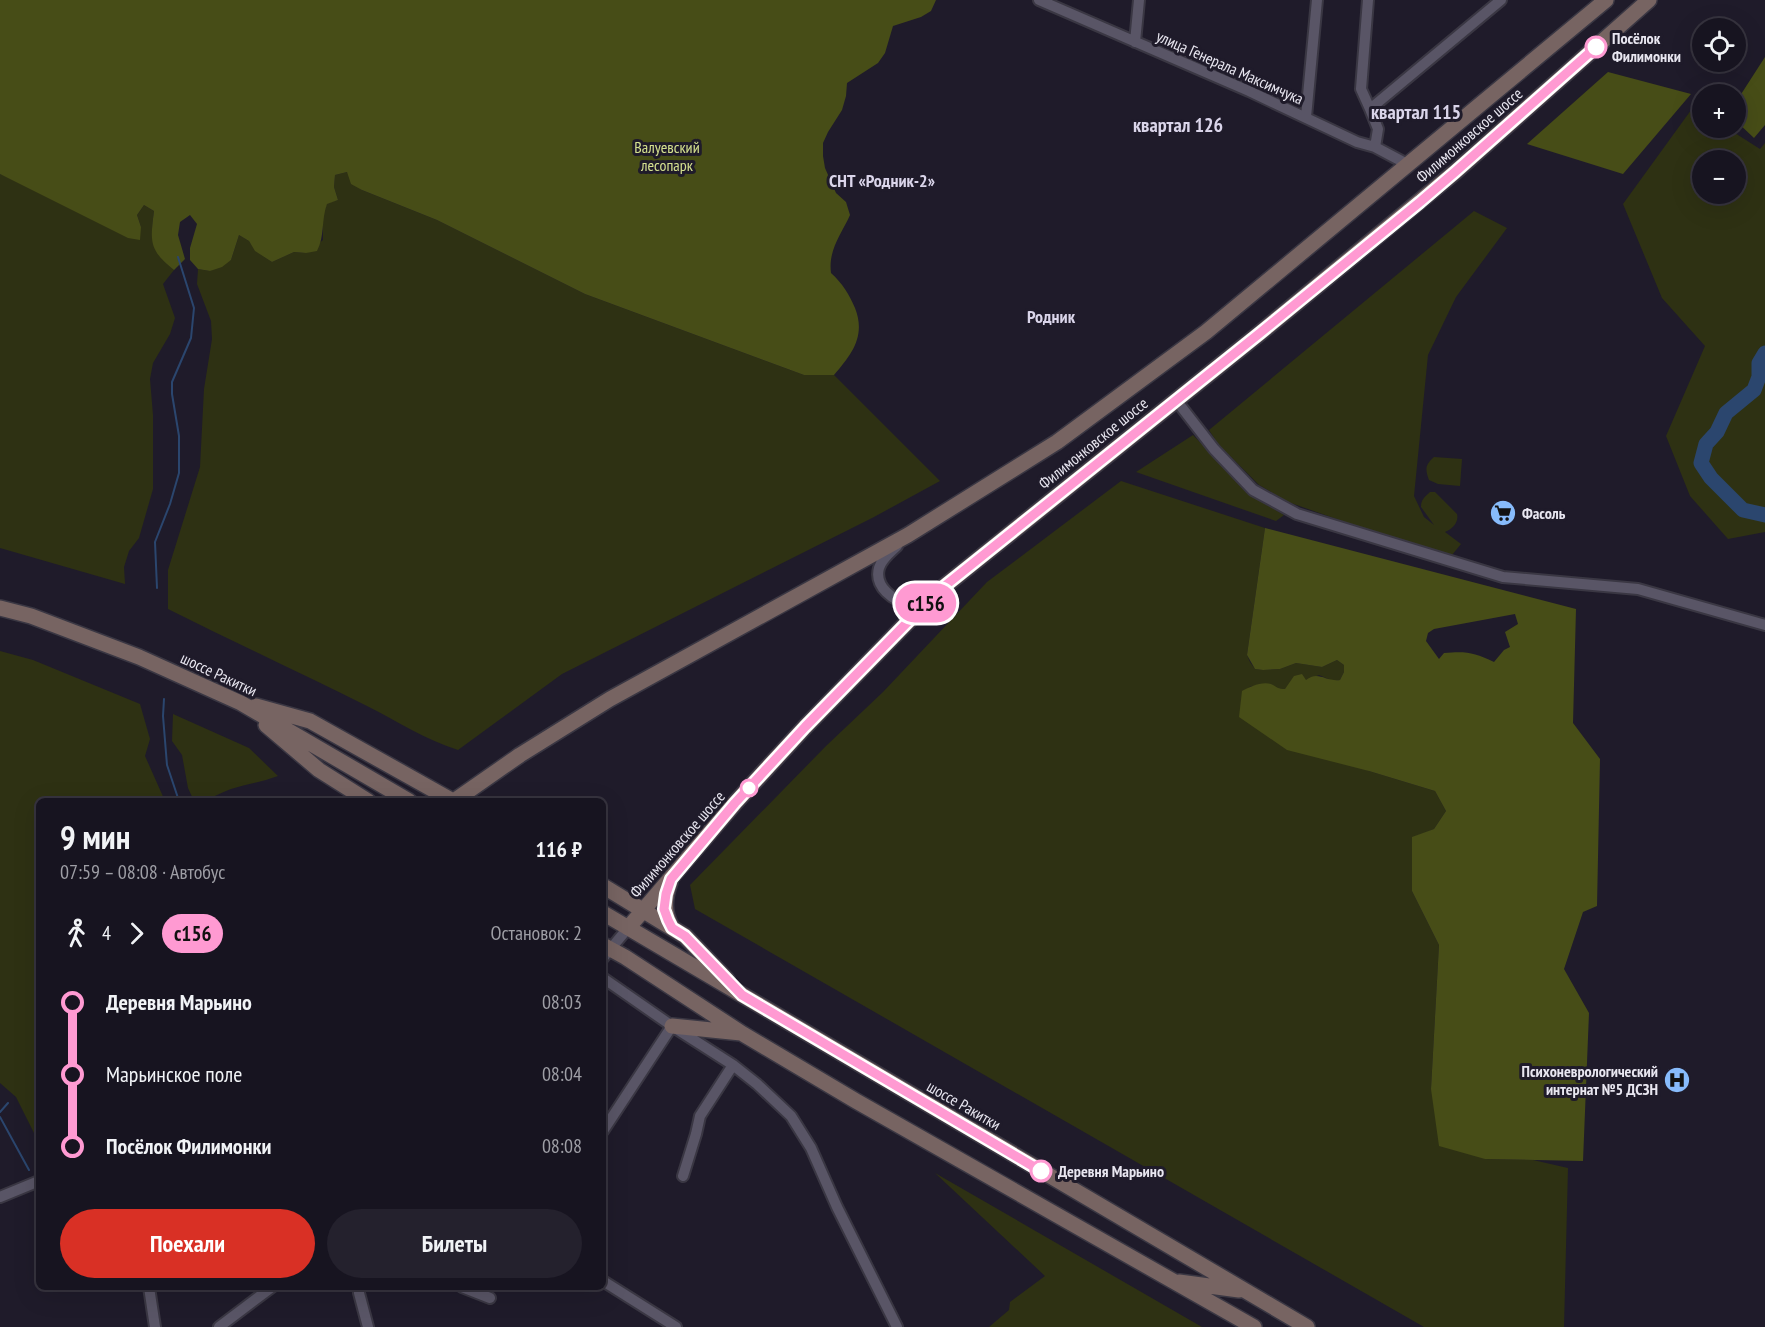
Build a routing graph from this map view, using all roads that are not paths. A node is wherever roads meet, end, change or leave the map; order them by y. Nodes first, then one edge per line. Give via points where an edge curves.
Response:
1 (1039, 0) edge
2 (1138, 0) edge
3 (1317, 0) edge
4 (1368, 0) edge
5 (1606, 0) edge
6 (1649, 0) edge
7 (1498, 2) edge
8 (1136, 42) junction
9 (1370, 109) junction
10 (1306, 117) junction
11 (1375, 147) junction
12 (1407, 164) junction
13 (1176, 400) junction
14 (908, 535) junction
15 (936, 593) junction
16 (0, 608) edge
17 (1765, 625) edge
18 (242, 703) junction
19 (363, 798) edge
20 (404, 798) edge
21 (448, 798) edge
22 (457, 798) edge
23 (671, 879) junction
24 (606, 888) edge
25 (644, 910) junction
26 (606, 915) edge
27 (628, 928) junction
28 (672, 928) junction
29 (606, 951) edge
30 (606, 980) edge
31 (742, 995) junction
32 (672, 1026) junction
33 (743, 1034) junction
34 (733, 1065) junction
35 (606, 1126) edge
36 (683, 1176) dead end
37 (36, 1182) edge
38 (0, 1197) edge
39 (1170, 1280) junction
40 (606, 1283) edge
41 (149, 1290) edge
42 (268, 1290) edge
43 (359, 1290) edge
44 (470, 1290) edge
45 (1246, 1291) junction
46 (490, 1298) dead end
47 (1307, 1326) edge
48 (155, 1327) edge
49 (219, 1327) edge
50 (368, 1327) edge
51 (675, 1327) edge
52 (897, 1327) edge
53 (1254, 1327) edge

1 - 8 street, улица Генерала Максимчука
2 - 8 street
3 - 10 street
4 - 9 street via 1361,89
5 - 12 main road, Филимонковское шоссе
6 - 13 main road, Филимонковское шоссе via 1455,172
7 - 9 street
8 - 10 street, улица Генерала Максимчука
9 - 11 street via 1378,129
10 - 11 street, улица Генерала Максимчука
11 - 12 street, улица Генерала Максимчука
12 - 14 main road, Филимонковское шоссе via 1206,332 1057,442
13 - 15 main road, Филимонковское шоссе
13 - 17 street via 1253,490 1297,514 1503,577 1638,589
14 - 15 street via 883,559 879,582 896,599 910,603
14 - 22 main road, Филимонковское шоссе via 610,699
15 - 23 main road, Филимонковское шоссе via 805,727
16 - 18 main road, шоссе Ракитки via 139,657
18 - 19 main road via 319,770
18 - 20 main road, шоссе Ракитки
18 - 21 main road via 310,722
23 - 25 main road, Филимонковское шоссе
23 - 28 main road via 664,909
24 - 25 main road
25 - 27 main road, Филимонковское шоссе
25 - 28 main road
26 - 27 main road, шоссе Ракитки
27 - 29 street, Филимонковское шоссе
27 - 31 main road, шоссе Ракитки
28 - 31 main road via 685,936
29 - 33 main road
30 - 32 street
31 - 45 main road, шоссе Ракитки
32 - 33 main road
32 - 34 street
32 - 35 street
33 - 39 main road
34 - 36 street via 700,1116
34 - 52 street via 778,1103 802,1131
37 - 38 street
39 - 45 main road
39 - 53 main road
40 - 51 street
41 - 48 street
42 - 49 street
43 - 50 street
44 - 46 street
45 - 47 main road, шоссе Ракитки

